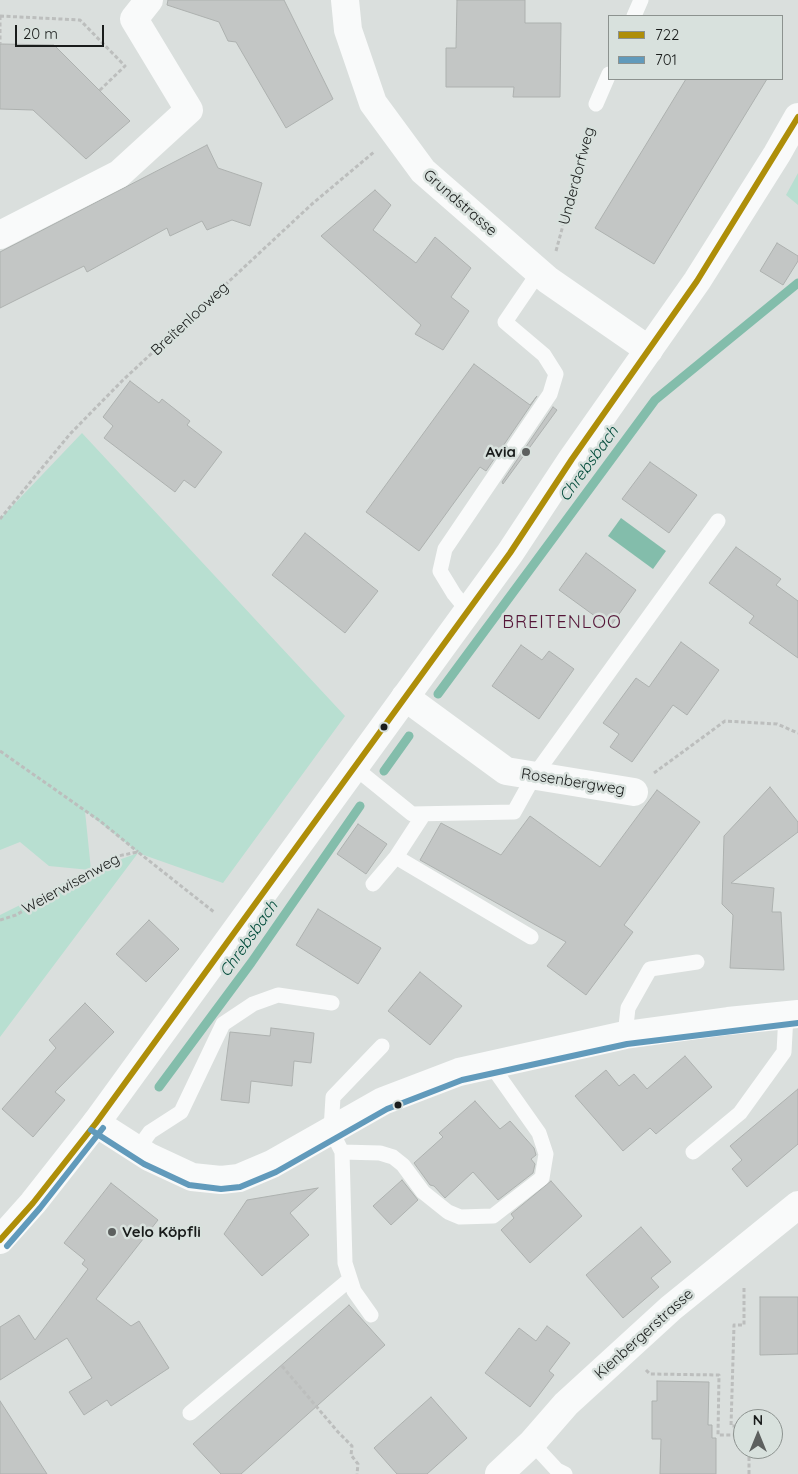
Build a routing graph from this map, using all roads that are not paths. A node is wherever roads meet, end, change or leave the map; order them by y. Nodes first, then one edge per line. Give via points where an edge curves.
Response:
1 (149, 0) edge
2 (345, 0) edge
3 (641, 0) edge
4 (634, 15) edge
5 (608, 76) edge
6 (596, 104) road end
7 (798, 117) edge
8 (0, 235) edge
9 (544, 276) junction
10 (649, 350) junction
11 (718, 521) dead end
12 (468, 611) junction
13 (405, 697) junction
14 (354, 767) junction
15 (534, 776) junction
16 (634, 792) road end
17 (424, 814) junction
18 (396, 857) junction
19 (373, 884) dead end
20 (531, 937) dead end
21 (697, 962) dead end
22 (332, 1003) dead end
23 (792, 1015) edge
24 (626, 1035) junction
25 (382, 1046) dead end
26 (491, 1065) junction
27 (96, 1123) junction
28 (337, 1141) junction
29 (137, 1150) junction
30 (694, 1152) dead end
31 (798, 1206) edge
32 (0, 1240) edge
33 (349, 1280) junction
34 (371, 1315) dead end
35 (190, 1413) dead end
36 (532, 1443) junction
37 (499, 1474) edge
38 (565, 1474) edge

1 - 8 street via 134,19 189,110 119,174
2 - 9 street, Grundstrasse via 348,30 373,104 423,171
3 - 4 lane
5 - 6 lane
7 - 10 street via 698,281
9 - 10 street, Grundstrasse
9 - 12 lane via 505,322 544,355 556,374 550,394 445,548 440,571
10 - 12 street
11 - 15 lane
12 - 13 street
13 - 14 street
13 - 15 street, Rosenbergweg via 506,771
14 - 17 lane via 412,814
14 - 27 street
15 - 16 street, Rosenbergweg
15 - 17 lane via 514,812
17 - 18 lane
18 - 19 lane
18 - 20 lane
21 - 24 lane via 650,968 628,1008
22 - 29 lane via 278,995 253,1004 223,1024 181,1112 150,1132
23 - 24 street
23 - 30 lane via 784,1052 740,1113
24 - 26 street
25 - 28 lane via 333,1097
26 - 28 street via 459,1072 383,1101
26 - 28 lane via 539,1133 546,1154 542,1178 493,1216 460,1217 448,1212 423,1192 393,1157
27 - 29 street
27 - 32 street
28 - 29 street via 239,1178 221,1180 192,1177
28 - 33 lane via 344,1181 343,1244
31 - 36 street, Kienbergerstrasse via 671,1308 566,1404
33 - 34 lane
33 - 35 lane
36 - 37 street, Kienbergerstrasse
36 - 38 lane via 557,1470

